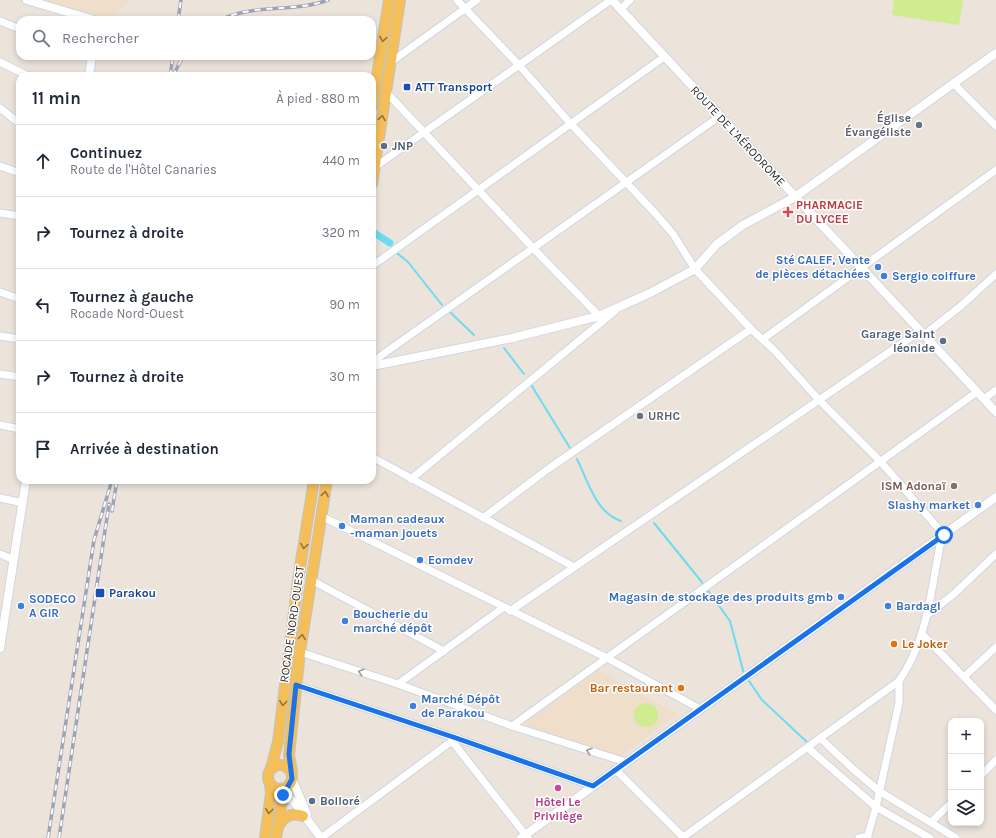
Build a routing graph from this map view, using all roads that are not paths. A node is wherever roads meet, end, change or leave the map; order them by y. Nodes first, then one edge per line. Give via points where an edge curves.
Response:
1 (27, 0) edge
2 (389, 0) edge
3 (400, 0) edge
4 (456, 0) edge
5 (476, 0) edge
6 (611, 0) edge
7 (630, 0) edge
8 (465, 8) junction
9 (621, 10) junction
10 (81, 16) edge
11 (0, 21) edge
12 (16, 27) edge
13 (996, 53) edge
14 (664, 57) junction
15 (91, 60) edge
16 (0, 62) edge
17 (391, 62) junction
18 (518, 64) junction
19 (20, 72) edge
20 (90, 72) edge
21 (376, 82) edge
22 (954, 84) junction
23 (386, 92) junction
24 (0, 108) edge
25 (720, 116) junction
26 (16, 121) edge
27 (570, 123) junction
28 (996, 126) edge
29 (424, 132) junction
30 (376, 160) edge
31 (0, 166) edge
32 (376, 166) edge
33 (996, 170) edge
34 (16, 172) edge
35 (626, 181) junction
36 (478, 190) junction
37 (795, 197) junction
38 (0, 213) edge
39 (16, 215) edge
40 (533, 248) junction
41 (376, 263) edge
42 (862, 268) junction
43 (695, 269) junction
44 (996, 274) edge
45 (0, 292) edge
46 (16, 298) edge
47 (617, 309) junction
48 (599, 316) junction
49 (751, 329) junction
50 (922, 333) junction
51 (0, 336) edge
52 (16, 338) edge
53 (763, 339) junction
54 (376, 359) edge
55 (376, 365) edge
56 (0, 374) edge
57 (16, 376) edge
58 (996, 390) edge
59 (977, 392) junction
60 (984, 399) junction
61 (819, 400) junction
62 (996, 412) edge
63 (0, 425) edge
64 (16, 428) edge
65 (376, 459) edge
66 (881, 462) junction
67 (411, 479) junction
68 (25, 484) edge
69 (313, 484) edge
70 (326, 484) edge
71 (996, 497) edge
72 (0, 498) edge
73 (23, 503) junction
74 (321, 516) junction
75 (483, 518) junction
76 (944, 535) junction
77 (0, 554) edge
78 (996, 554) edge
79 (14, 560) junction
80 (574, 567) junction
81 (310, 580) junction
82 (3, 603) edge
83 (507, 609) junction
84 (927, 615) junction
85 (922, 634) junction
86 (996, 647) edge
87 (0, 648) edge
88 (444, 651) junction
89 (300, 652) junction
90 (607, 658) junction
91 (965, 676) junction
92 (899, 681) junction
93 (398, 684) junction
94 (296, 685) junction
95 (700, 709) junction
96 (996, 710) edge
97 (512, 726) junction
98 (820, 738) junction
99 (454, 739) junction
100 (808, 748) junction
101 (996, 760) edge
102 (626, 762) junction
103 (271, 768) junction
104 (616, 770) junction
105 (984, 772) edge
106 (270, 784) junction
107 (287, 784) junction
108 (593, 786) junction
109 (879, 791) junction
110 (876, 806) junction
111 (948, 806) edge
112 (306, 818) junction
113 (931, 822) junction
114 (277, 833) edge
115 (525, 837) edge
116 (867, 837) edge
117 (265, 838) edge
118 (321, 838) edge
119 (682, 838) edge
120 (858, 838) edge
121 (930, 838) edge
122 (956, 838) edge

1 - 10 street
2 -> 21 main road
3 - 17 main road
4 - 8 street
5 - 8 street
6 - 9 street, ROUTE DE L'AÉRODROME
6 - 18 street
7 - 9 street
8 - 17 street
8 - 18 street
9 - 14 street, ROUTE DE L'AÉRODROME
11 - 12 street
13 - 22 street
14 - 25 street, ROUTE DE L'AÉRODROME
14 - 27 street
15 - 20 street
16 - 19 street
17 - 23 main road
18 - 27 street
18 - 29 street
22 - 28 street
22 - 37 street via 880,134
23 - 29 street
30 -> 23 main road
24 - 26 street
25 - 35 street
25 - 37 street, ROUTE DE L'AÉRODROME
27 - 35 street
27 - 36 street
29 - 32 street
29 - 36 street
31 - 34 street
33 - 42 street
35 - 40 street
35 - 43 street via 673,234
36 - 40 street
36 - 41 street
37 - 42 street, ROUTE DE L'AÉRODROME
37 - 43 street via 717,244
38 - 39 street
40 - 48 street
40 - 54 street
42 - 50 street, ROUTE DE L'AÉRODROME
42 - 53 street
43 - 47 street
43 - 49 street
44 - 50 street via 962,305
45 - 46 street
47 - 48 street
47 - 67 street
48 - 55 street via 497,342
49 - 53 street
49 - 75 street via 548,469
50 - 59 street, ROUTE DE L'AÉRODROME
50 - 61 street
51 - 52 street
53 - 61 street
56 - 57 street
58 - 60 street
59 - 60 street, ROUTE DE L'AÉRODROME
59 - 66 street
60 - 62 street, ROUTE DE L'AÉRODROME
61 - 66 street
61 - 80 street
63 - 64 street
65 - 67 street
66 - 76 street
66 - 90 street
67 - 75 street
68 - 73 street
69 -> 103 main road, ROCADE NORD-OUEST via 298,580 278,742
74 -> 70 main road, ROCADE NORD-OUEST
71 - 76 street
72 - 73 street
73 - 79 street
74 - 81 main road, ROCADE NORD-OUEST
74 - 83 street
75 - 80 street
76 - 84 street
76 - 95 street
77 - 79 street
78 - 84 street via 954,594
79 - 82 street
80 - 83 street
81 - 88 street
89 -> 81 main road, ROCADE NORD-OUEST
82 - 87 street
83 - 88 street
83 - 90 street
84 - 85 street
85 - 91 street
85 - 92 street via 910,666
86 - 91 street
88 - 93 street
93 -> 89 street
89 - 94 main road, ROCADE NORD-OUEST
90 - 95 street
90 - 97 street
91 - 96 street
92 - 98 street
92 - 109 street via 899,703
93 - 97 street
94 - 99 street
94 - 107 main road, ROCADE NORD-OUEST
95 - 102 street
102 -> 97 street
98 - 100 street
98 - 109 street
99 - 108 street
99 - 115 street
99 - 118 street
100 - 110 street
100 - 119 street
101 - 105 street
102 - 104 street
103 - 106 main road via 268,774
103 - 107 main road via 281,764 288,767
104 - 108 street
104 - 119 street
106 - 107 main road
106 -> 117 main road
107 - 112 street
107 - 112 street
107 - 114 main road, ROCADE NORD-OUEST
108 - 115 street
109 - 110 street
109 - 113 street
110 - 116 street
110 - 121 street
111 - 113 street
112 - 114 main road via 290,814 284,818
112 - 118 street
113 - 122 street
116 - 120 street

